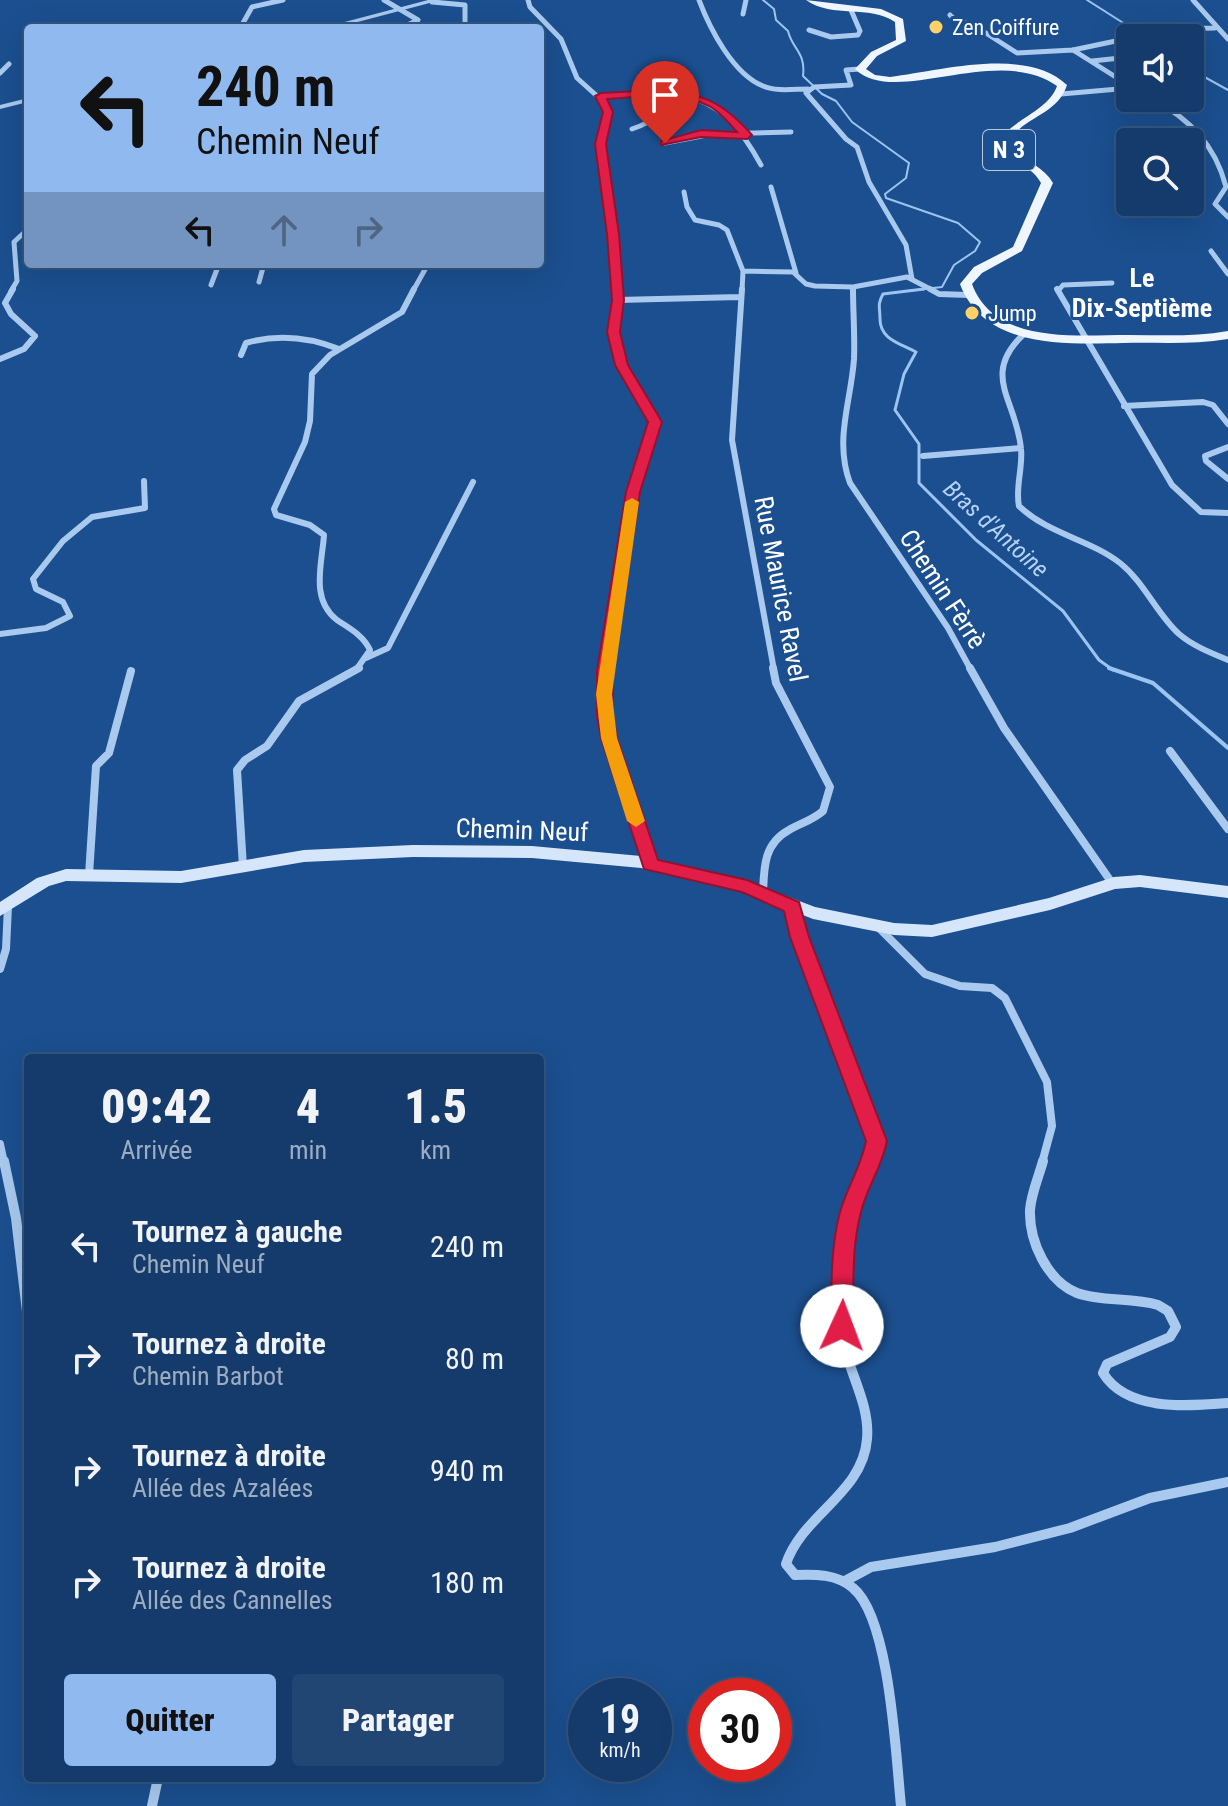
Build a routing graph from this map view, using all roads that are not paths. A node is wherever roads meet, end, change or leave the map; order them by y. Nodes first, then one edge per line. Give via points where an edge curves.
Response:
1 (283, 0) edge
2 (384, 0) edge
3 (528, 0) edge
4 (699, 0) edge
5 (746, 0) edge
6 (811, 0) edge
7 (1193, 0) edge
8 (266, 1) edge
9 (434, 1) edge
10 (400, 10) junction
11 (851, 10) junction
12 (743, 14) dead end
13 (950, 15) dead end
14 (245, 24) edge
15 (341, 24) edge
16 (410, 24) edge
17 (465, 24) edge
18 (1204, 28) edge
19 (1215, 28) junction
20 (809, 30) dead end
21 (1228, 39) edge
22 (1116, 41) edge
23 (1073, 50) junction
24 (1017, 53) junction
25 (1116, 58) edge
26 (1092, 61) junction
27 (9, 64) dead end
28 (1022, 67) junction
29 (860, 69) junction
30 (0, 73) edge
31 (1116, 77) edge
32 (1116, 88) edge
33 (808, 89) junction
34 (664, 93) junction
35 (1061, 94) junction
36 (601, 96) junction
37 (24, 101) edge
38 (0, 107) edge
39 (1175, 112) edge
40 (632, 129) dead end
41 (791, 132) dead end
42 (747, 135) junction
43 (665, 143) dead end
44 (761, 165) dead end
45 (1227, 182) edge
46 (771, 187) dead end
47 (684, 192) dead end
48 (1228, 217) edge
49 (24, 233) edge
50 (1211, 251) dead end
51 (217, 268) edge
52 (263, 268) edge
53 (426, 268) edge
54 (743, 271) junction
55 (796, 273) junction
56 (1228, 274) edge
57 (912, 279) junction
58 (259, 282) dead end
59 (1112, 283) dead end
60 (211, 285) dead end
61 (853, 287) junction
62 (968, 295) junction
63 (740, 297) junction
64 (618, 300) junction
65 (1025, 333) junction
66 (1228, 335) edge
67 (1087, 340) junction
68 (339, 349) junction
69 (241, 355) dead end
70 (0, 359) edge
71 (1124, 406) junction
72 (1228, 424) edge
73 (1228, 447) edge
74 (1020, 448) junction
75 (923, 456) dead end
76 (1228, 479) edge
77 (144, 481) dead end
78 (473, 482) dead end
79 (1228, 513) edge
80 (0, 634) edge
81 (366, 659) junction
82 (1228, 660) edge
83 (131, 671) dead end
84 (1170, 751) dead end
85 (1228, 829) edge
86 (650, 865) junction
87 (243, 867) junction
88 (89, 875) junction
89 (1112, 883) junction
90 (1228, 892) edge
91 (763, 894) junction
92 (792, 907) junction
93 (4, 908) edge
94 (878, 927) junction
95 (0, 969) edge
96 (0, 1144) edge
97 (24, 1286) edge
98 (1228, 1403) edge
99 (1228, 1482) edge
100 (845, 1581) junction
101 (157, 1782) edge
102 (152, 1806) edge
103 (901, 1806) edge

1 - 8 street
2 - 10 street
3 - 36 street via 561,39 577,78
4 - 33 street via 720,45 756,83
5 - 12 street
6 - 11 main road
7 - 19 street
8 - 14 street via 244,14
9 - 10 street
9 - 17 street via 465,5
10 - 15 street
10 - 16 street via 418,20
11 - 20 street via 858,35 831,37
11 - 29 main road via 895,15 903,37
13 - 24 street
18 - 19 street
19 - 21 street
22 - 23 street
23 - 24 street
23 - 26 street
24 - 28 street
25 - 26 street
26 - 31 street
27 - 30 street
28 - 29 main road via 890,80 872,78
28 - 35 main road via 1056,78
29 - 33 street via 846,70 852,84
32 - 35 street
33 - 57 street via 827,118 857,147 867,182 914,261
34 - 36 street
34 - 40 street via 661,116
34 - 42 street via 715,105
35 - 62 main road, N 3 via 1006,135 1005,146 1035,167 1047,183 1018,249 970,275
36 - 64 street via 608,112 600,144
37 - 38 street
39 - 45 street via 1210,143
41 - 42 street
42 - 43 street via 701,133
42 - 44 street
45 - 48 street via 1215,204
46 - 55 street
47 - 54 street via 687,214 727,230
49 - 70 street via 14,242 17,281 5,303 35,336 28,349
50 - 56 street
51 - 60 street
52 - 58 street
53 - 68 street via 402,312
54 - 55 street
54 - 63 street, Rue Maurice Ravel
55 - 61 street via 806,284
57 - 61 street via 896,277
57 - 62 street via 939,294
59 - 67 street via 1057,289
61 - 89 street, Chemin Fèrrè via 854,366 842,465 948,628 1004,728
62 - 65 main road via 989,314
63 - 64 street
63 - 91 street, Rue Maurice Ravel via 732,440 774,671 780,694 830,787 819,816 772,843
64 - 86 street via 613,332 622,365 655,422 633,492 605,671 605,716
65 - 67 main road
65 - 74 street via 1004,357 1005,398
66 - 67 main road
67 - 71 street
68 - 69 street via 311,341 261,339 246,343
68 - 81 street via 312,374 305,442 274,509 276,515 324,535 321,598 329,612 367,642
71 - 72 street via 1203,402 1213,405
71 - 79 street via 1188,503 1201,512
73 - 76 street via 1205,456
74 - 75 street
74 - 82 street via 1016,499 1024,512 1120,562 1178,633
77 - 80 street via 145,508 85,521 33,579 36,589 63,602 70,616 58,625
78 - 81 street via 388,648
81 - 87 street via 340,681 299,701 267,746 240,765 236,775
83 - 88 street via 109,753 96,766
84 - 85 street
86 - 87 main road, Chemin Neuf via 532,852 413,851 304,856
86 - 91 main road, Chemin Neuf
87 - 88 main road, Chemin Neuf via 181,877
88 - 93 main road, Chemin Neuf via 54,877
89 - 90 main road, Chemin Neuf via 1140,881
89 - 94 main road, Chemin Neuf via 1050,904 941,929
91 - 92 main road, Chemin Neuf
92 - 94 main road, Chemin Neuf
92 - 100 street via 876,1141 845,1235 843,1335 868,1415 864,1455 859,1472 807,1529 786,1564 795,1575 821,1573
93 - 95 street via 6,949
94 - 98 street via 925,974 960,986 992,988 1005,998 1047,1082 1052,1126 1030,1209 1034,1239 1048,1269 1078,1293 1153,1303 1173,1314 1176,1327 1170,1337 1107,1364 1106,1384 1118,1393 1154,1401
96 - 97 street
99 - 100 street via 1150,1498 1070,1528 995,1547 871,1567
100 - 103 street via 860,1594 877,1637
101 - 102 street

